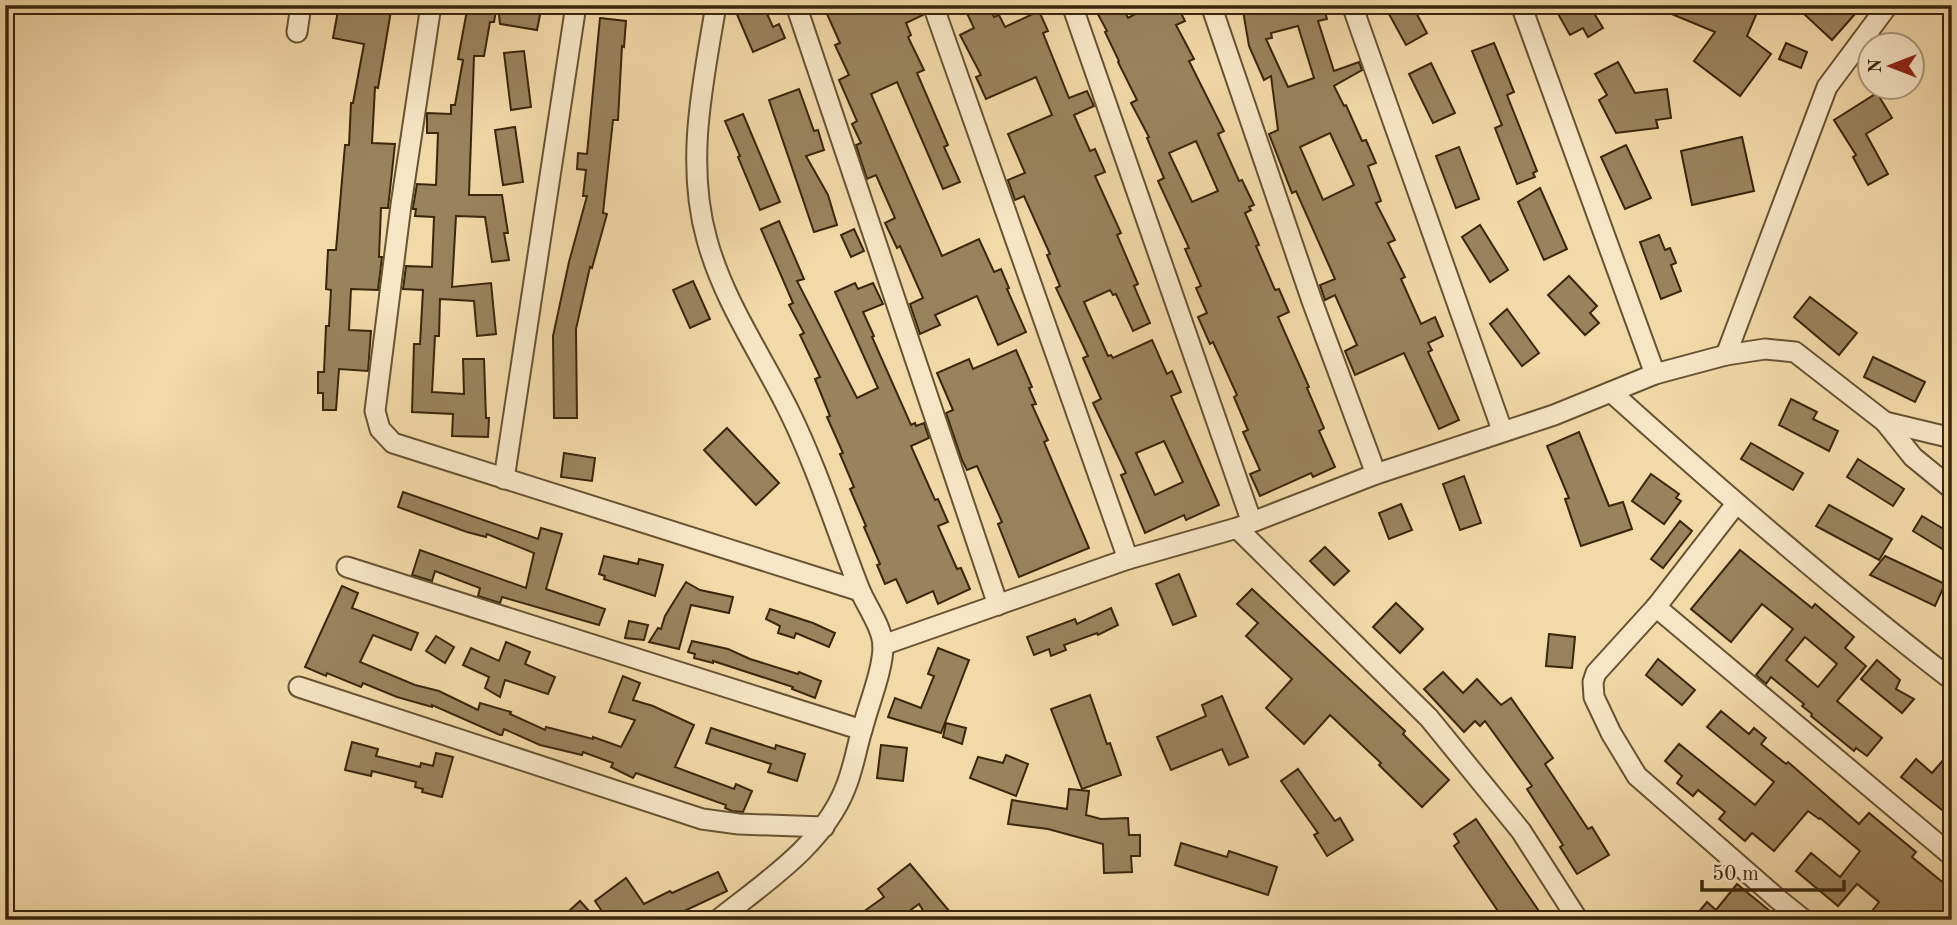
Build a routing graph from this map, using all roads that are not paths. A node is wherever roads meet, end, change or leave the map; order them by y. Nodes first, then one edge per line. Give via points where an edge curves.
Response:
1 (301, 5) edge
2 (431, 5) edge
3 (576, 5) edge
4 (716, 5) edge
5 (796, 5) edge
6 (933, 5) edge
7 (1072, 5) edge
8 (1211, 5) edge
9 (1352, 5) edge
10 (1521, 5) edge
11 (1888, 5) edge
12 (297, 32) dead end
13 (1726, 355) junction
14 (1655, 374) junction
15 (1611, 392) junction
16 (1885, 422) junction
17 (1502, 430) junction
18 (1952, 438) edge
19 (1376, 474) junction
20 (503, 479) junction
21 (1952, 489) edge
22 (1736, 504) junction
23 (1244, 524) junction
24 (1128, 559) junction
25 (347, 567) dead end
26 (860, 591) junction
27 (998, 605) junction
28 (1657, 607) junction
29 (883, 645) junction
30 (1952, 680) edge
31 (299, 687) dead end
32 (862, 730) junction
33 (824, 827) junction
34 (1952, 856) edge
35 (718, 920) edge
36 (1578, 920) edge
37 (1804, 920) edge

1 - 12 street
2 - 20 street via 375,411 380,429 393,443
3 - 20 street
4 - 26 street via 696,132 697,200 723,288 790,412
5 - 27 street
6 - 24 street
7 - 23 street
8 - 19 street
9 - 17 street
10 - 14 street
11 - 13 street via 1828,87
13 - 14 street
13 - 16 street via 1765,349 1795,352
14 - 15 street
15 - 17 street
15 - 22 street
16 - 18 street
16 - 21 street via 1913,457
17 - 19 street
19 - 23 street
20 - 26 street
22 - 28 street
22 - 30 street
23 - 24 street
23 - 36 street via 1429,718 1521,831
24 - 27 street
25 - 32 street
26 - 29 street
27 - 29 street
28 - 34 street
28 - 37 street via 1596,673 1594,696 1611,733 1637,776
29 - 32 street
31 - 33 street via 702,819
32 - 33 street via 845,789
33 - 35 street via 787,865

